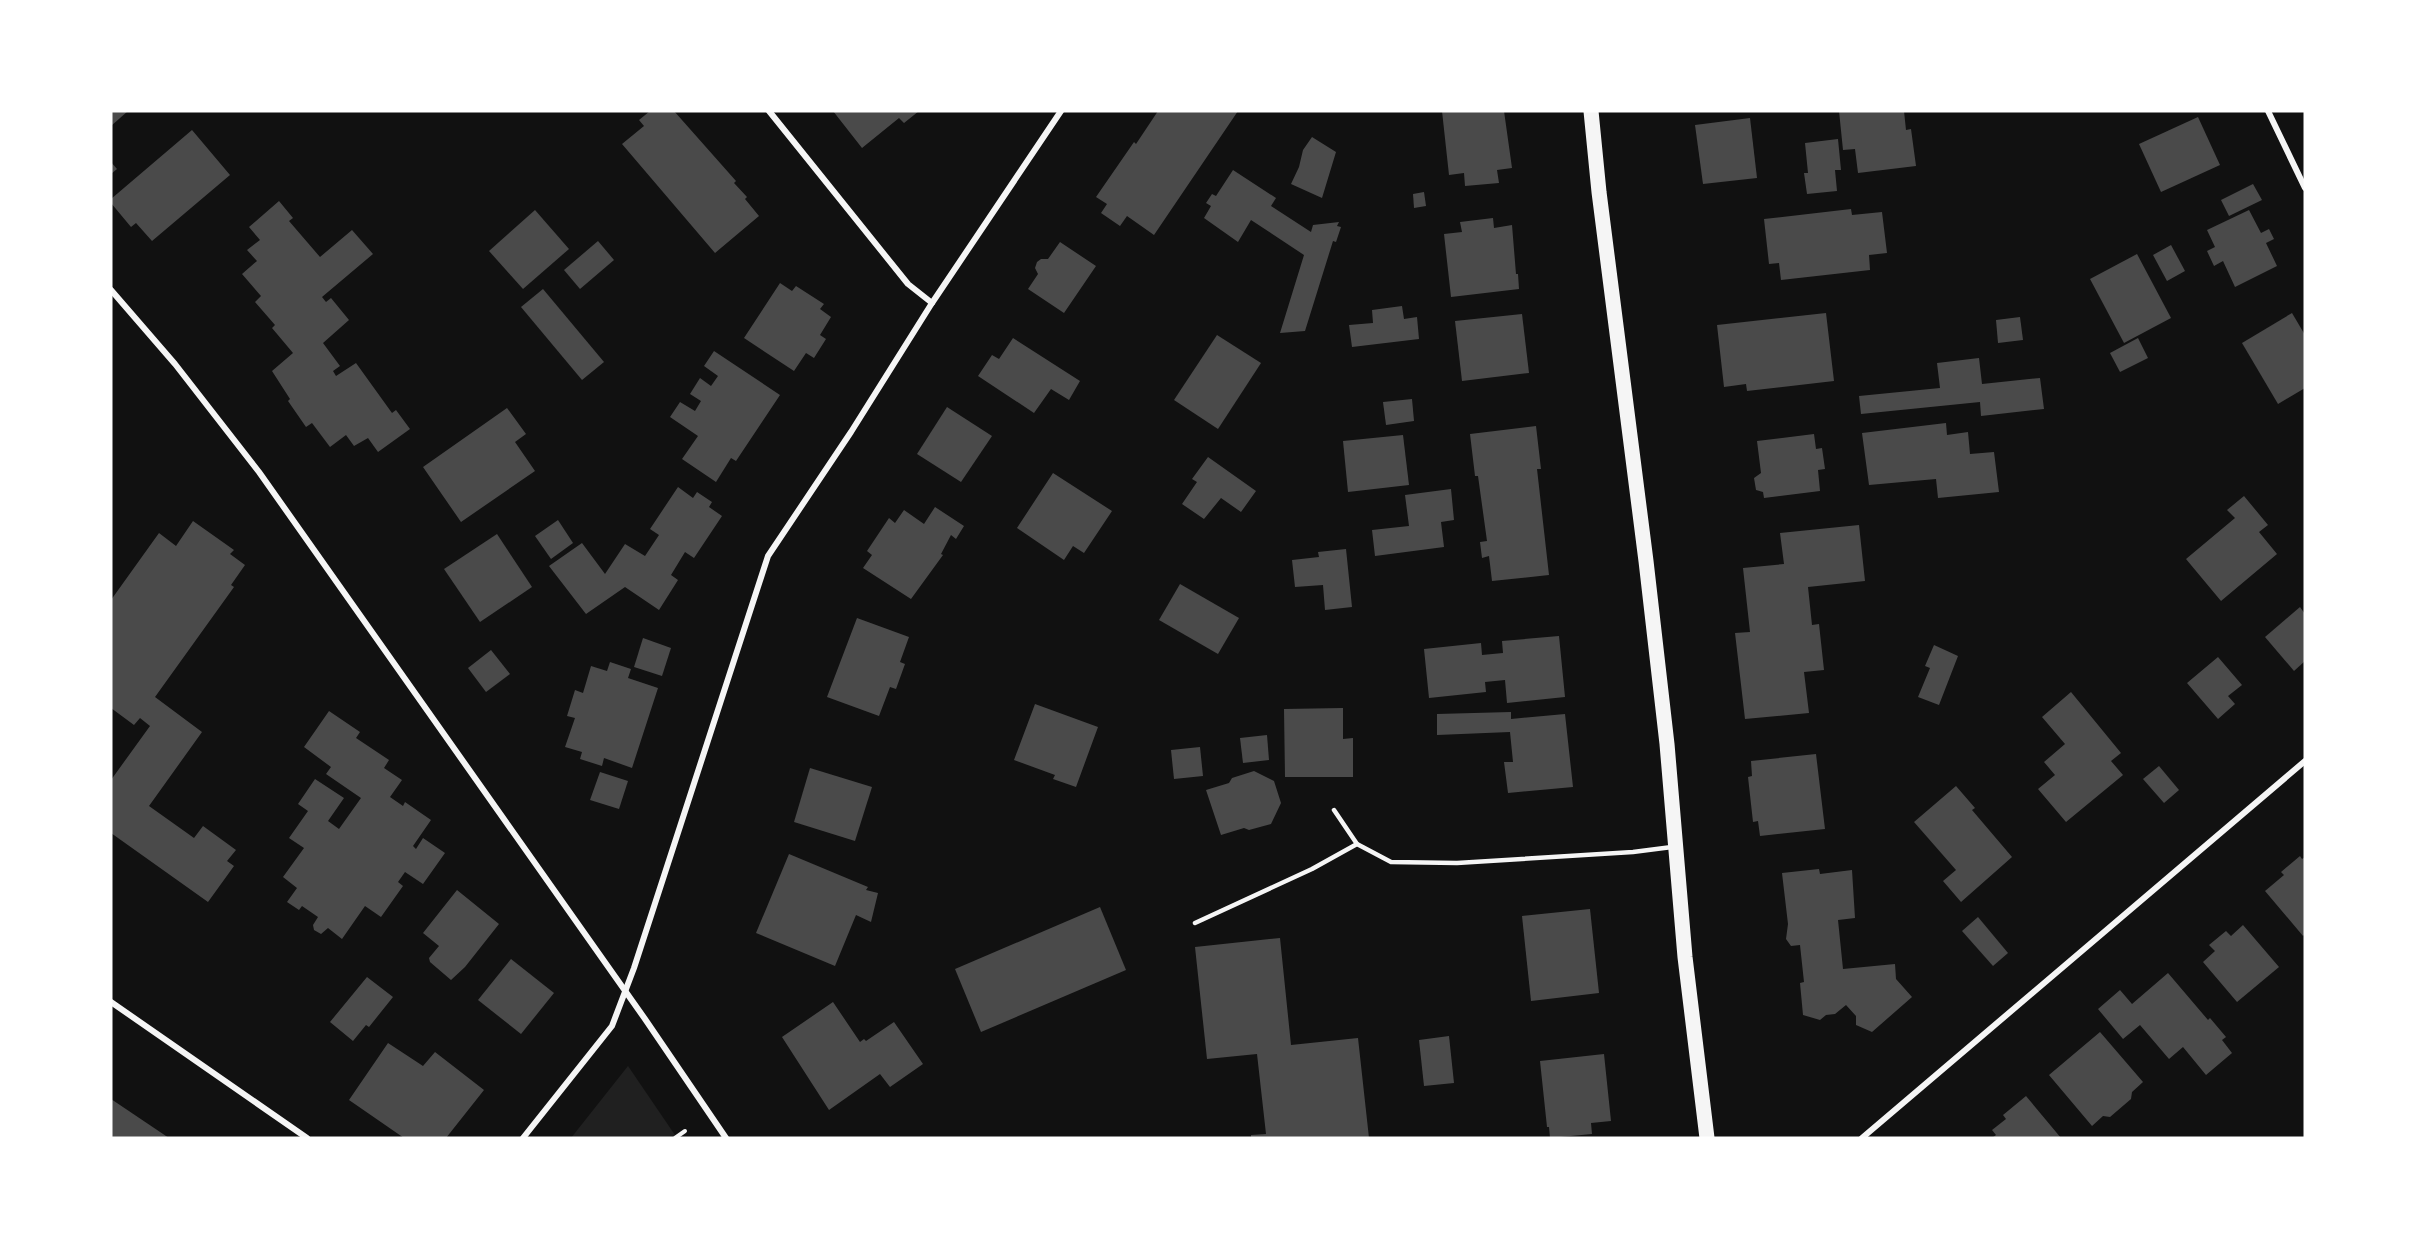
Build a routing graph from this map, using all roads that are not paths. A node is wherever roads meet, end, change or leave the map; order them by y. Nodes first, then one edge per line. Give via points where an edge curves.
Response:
1 (768, 111) edge
2 (1061, 111) edge
3 (1591, 111) edge
4 (2268, 111) edge
5 (2305, 188) edge
6 (111, 290) edge
7 (932, 303) junction
8 (2305, 761) edge
9 (1334, 810) dead end
10 (1358, 844) junction
11 (1674, 847) junction
12 (1195, 923) dead end
13 (625, 992) junction
14 (111, 1002) edge
15 (307, 1138) edge
16 (523, 1138) edge
17 (726, 1138) edge
18 (1707, 1138) edge
19 (1862, 1138) edge

1 - 7 street via 908,284
2 - 7 street
3 - 11 main road via 1661,696
4 - 5 street
6 - 13 street via 260,472
7 - 13 street via 768,556
8 - 19 street
9 - 10 lane
10 - 11 lane via 1391,862 1492,861
10 - 12 lane
11 - 18 main road
13 - 16 street via 612,1026
13 - 17 street
14 - 15 street

